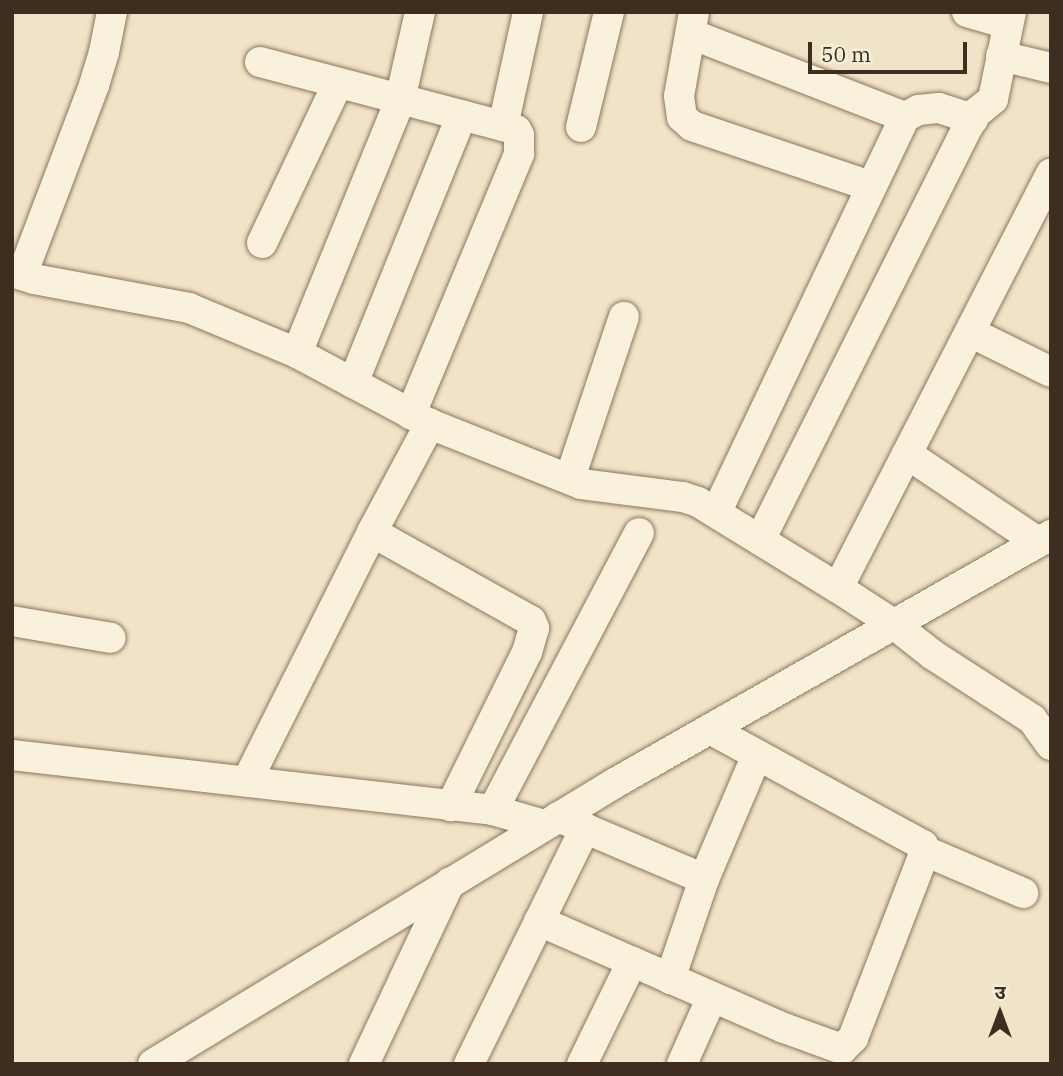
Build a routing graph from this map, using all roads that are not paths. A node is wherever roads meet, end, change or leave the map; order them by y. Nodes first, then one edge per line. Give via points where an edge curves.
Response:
1 (112, 12) edge
2 (420, 12) edge
3 (528, 12) edge
4 (609, 12) edge
5 (967, 12) edge
6 (1010, 18) edge
7 (692, 23) edge
8 (1001, 56) junction
9 (260, 62) dead end
10 (1051, 68) edge
11 (338, 83) junction
12 (400, 100) junction
13 (462, 115) junction
14 (905, 117) junction
15 (972, 119) junction
16 (503, 126) junction
17 (581, 127) dead end
18 (1051, 173) edge
19 (870, 186) junction
20 (262, 243) dead end
21 (17, 274) edge
22 (624, 317) dead end
23 (970, 332) junction
24 (297, 353) junction
25 (1051, 372) edge
26 (354, 383) junction
27 (421, 419) junction
28 (907, 454) junction
29 (570, 478) junction
30 (716, 513) junction
31 (372, 532) junction
32 (639, 533) dead end
33 (1044, 539) edge
34 (760, 540) junction
35 (838, 588) junction
36 (12, 621) edge
37 (895, 625) junction
38 (111, 638) dead end
39 (710, 729) junction
40 (1051, 745) edge
41 (12, 755) edge
42 (757, 755) junction
43 (247, 782) junction
44 (451, 806) junction
45 (493, 810) junction
46 (562, 823) junction
47 (925, 851) junction
48 (704, 879) junction
49 (450, 882) junction
50 (1023, 893) dead end
51 (539, 921) junction
52 (632, 962) junction
53 (670, 979) junction
54 (712, 997) junction
55 (153, 1064) edge
56 (364, 1064) edge
57 (469, 1064) edge
58 (582, 1064) edge
59 (682, 1064) edge

1 - 21 street via 94,85
2 - 12 street
3 - 16 street
4 - 17 street
5 - 6 street
6 - 8 street
7 - 14 street
7 - 19 street via 679,96 682,117 692,126
8 - 10 street
8 - 15 street via 993,99
9 - 11 street
11 - 12 street
11 - 20 street
12 - 13 street
12 - 24 street
13 - 16 street
13 - 26 street
14 - 15 street via 939,108
14 - 19 street
15 - 34 street
16 - 27 street via 519,135 519,154
18 - 23 street
19 - 30 street
21 - 24 street via 189,308
22 - 29 street
23 - 25 street
23 - 28 street
24 - 26 street
26 - 27 street
27 - 29 street
27 - 31 street
28 - 33 street
28 - 35 street
29 - 30 street via 600,488 683,497
30 - 34 street
31 - 43 street
31 - 44 street via 531,621 534,628 527,652
32 - 45 street
33 - 37 street
34 - 35 street
35 - 37 street
36 - 38 street
37 - 39 street
37 - 40 street via 1032,719
39 - 42 street
39 - 46 street
41 - 43 street
42 - 47 street via 923,845
42 - 48 street
43 - 44 street
44 - 45 street
45 - 46 street
46 - 48 street
46 - 49 street
46 - 51 street
47 - 50 street
47 - 54 street via 847,1047 833,1048
48 - 53 street
49 - 55 street
49 - 56 street
51 - 52 street
51 - 57 street
52 - 53 street
52 - 58 street
53 - 54 street
54 - 59 street

